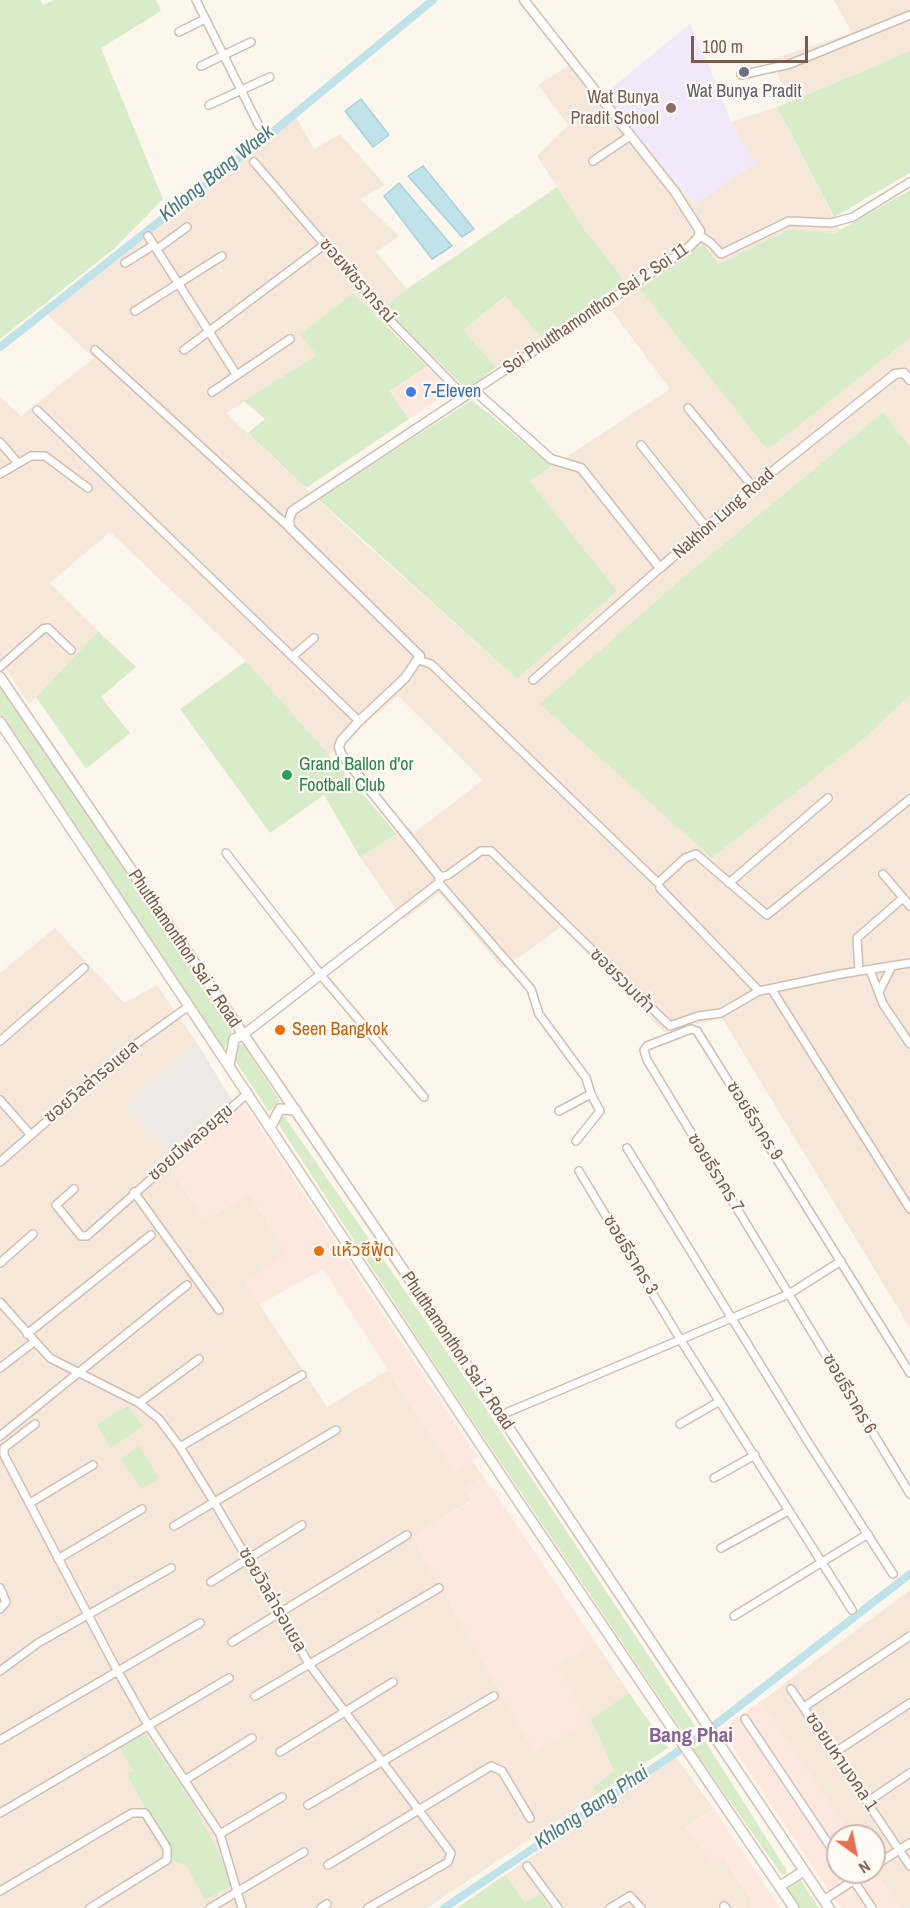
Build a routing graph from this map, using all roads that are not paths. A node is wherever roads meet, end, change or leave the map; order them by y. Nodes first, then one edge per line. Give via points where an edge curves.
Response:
1 (196, 0) edge
2 (524, 0) edge
3 (910, 15) edge
4 (205, 19) junction
5 (179, 32) dead end
6 (252, 42) dead end
7 (223, 55) junction
8 (201, 66) dead end
9 (741, 75) dead end
10 (270, 77) dead end
11 (241, 91) junction
12 (209, 105) dead end
13 (259, 126) dead end
14 (630, 136) junction
15 (593, 161) dead end
16 (254, 162) dead end
17 (910, 182) edge
18 (187, 226) dead end
19 (699, 235) junction
20 (148, 236) dead end
21 (324, 245) junction
22 (155, 247) junction
23 (222, 256) dead end
24 (125, 263) dead end
25 (178, 283) junction
26 (135, 311) dead end
27 (210, 331) junction
28 (290, 339) dead end
29 (95, 350) dead end
30 (184, 350) dead end
31 (236, 374) junction
32 (910, 380) edge
33 (474, 390) junction
34 (212, 392) dead end
35 (464, 396) junction
36 (688, 408) dead end
37 (37, 410) dead end
38 (0, 442) edge
39 (641, 445) dead end
40 (18, 463) junction
41 (0, 474) edge
42 (753, 487) junction
43 (88, 488) dead end
44 (290, 528) junction
45 (707, 528) junction
46 (660, 568) junction
47 (314, 638) dead end
48 (71, 650) dead end
49 (292, 656) junction
50 (418, 660) junction
51 (0, 667) edge
52 (0, 677) edge
53 (533, 680) dead end
54 (359, 721) junction
55 (0, 722) edge
56 (828, 798) dead end
57 (910, 799) edge
58 (226, 853) dead end
59 (883, 874) dead end
60 (439, 880) junction
61 (729, 883) junction
62 (660, 888) dead end
63 (903, 898) junction
64 (910, 906) edge
65 (910, 963) edge
66 (892, 966) junction
67 (84, 968) dead end
68 (870, 970) junction
69 (859, 971) junction
70 (322, 976) junction
71 (772, 990) junction
72 (759, 991) junction
73 (879, 992) junction
74 (189, 1006) junction
75 (243, 1035) junction
76 (0, 1041) edge
77 (910, 1044) edge
78 (644, 1050) joint
79 (229, 1066) junction
80 (248, 1093) junction
81 (591, 1094) junction
82 (424, 1097) dead end
83 (0, 1100) edge
84 (296, 1110) junction
85 (559, 1111) dead end
86 (271, 1126) junction
87 (30, 1134) junction
88 (576, 1141) dead end
89 (627, 1148) dead end
90 (0, 1162) edge
91 (579, 1171) dead end
92 (74, 1189) dead end
93 (134, 1192) junction
94 (910, 1209) edge
95 (33, 1234) dead end
96 (151, 1235) dead end
97 (841, 1262) junction
98 (0, 1263) edge
99 (187, 1285) dead end
100 (789, 1294) junction
101 (0, 1302) edge
102 (219, 1310) dead end
103 (732, 1317) junction
104 (27, 1334) junction
105 (680, 1339) junction
106 (34, 1342) junction
107 (199, 1359) dead end
108 (0, 1368) edge
109 (78, 1373) junction
110 (910, 1373) edge
111 (302, 1375) dead end
112 (720, 1401) junction
113 (139, 1403) junction
114 (501, 1415) junction
115 (35, 1424) dead end
116 (680, 1424) dead end
117 (336, 1430) dead end
118 (0, 1436) edge
119 (180, 1447) junction
120 (755, 1455) junction
121 (93, 1465) dead end
122 (910, 1477) edge
123 (714, 1478) dead end
124 (902, 1482) junction
125 (910, 1494) edge
126 (214, 1502) junction
127 (30, 1503) junction
128 (142, 1509) dead end
129 (788, 1511) junction
130 (302, 1525) dead end
131 (174, 1526) dead end
132 (868, 1533) junction
133 (407, 1535) dead end
134 (721, 1548) dead end
135 (58, 1559) junction
136 (248, 1559) junction
137 (822, 1562) junction
138 (171, 1568) dead end
139 (893, 1574) dead end
140 (211, 1582) dead end
141 (0, 1588) edge
142 (439, 1588) dead end
143 (0, 1609) edge
144 (852, 1610) dead end
145 (279, 1612) junction
146 (87, 1616) junction
147 (734, 1616) dead end
148 (200, 1623) dead end
149 (910, 1636) edge
150 (232, 1642) dead end
151 (309, 1664) junction
152 (117, 1670) junction
153 (0, 1671) edge
154 (229, 1678) dead end
155 (393, 1682) dead end
156 (791, 1689) dead end
157 (255, 1696) dead end
158 (494, 1696) dead end
159 (910, 1703) edge
160 (804, 1707) junction
161 (345, 1713) junction
162 (745, 1719) dead end
163 (148, 1725) junction
164 (252, 1738) dead end
165 (0, 1740) edge
166 (280, 1752) dead end
167 (834, 1753) junction
168 (382, 1761) junction
169 (910, 1773) edge
170 (185, 1780) junction
171 (282, 1797) dead end
172 (867, 1802) junction
173 (309, 1805) dead end
174 (420, 1809) junction
175 (0, 1813) edge
176 (530, 1818) dead end
177 (220, 1834) junction
178 (826, 1840) edge
179 (910, 1843) edge
180 (899, 1850) junction
181 (304, 1852) dead end
182 (886, 1858) edge
183 (328, 1865) dead end
184 (527, 1866) dead end
185 (910, 1866) edge
186 (804, 1871) junction
187 (849, 1884) edge
188 (855, 1884) edge
189 (780, 1886) junction
190 (0, 1891) edge
191 (237, 1892) junction
192 (826, 1904) edge
193 (90, 1908) edge
194 (210, 1908) edge
195 (242, 1908) edge
196 (368, 1908) edge
197 (558, 1908) edge
198 (610, 1908) edge
199 (641, 1908) edge
200 (794, 1908) edge
201 (872, 1908) edge

1 - 4 street
2 - 14 street, Soi Phutthamonthon Sai 2 Soi 11
3 - 9 street via 790,64
4 - 5 street
4 - 7 street
6 - 7 street
7 - 8 street
7 - 11 street
10 - 11 street
11 - 12 street
11 - 13 street
14 - 15 street
14 - 19 street, Soi Phutthamonthon Sai 2 Soi 11 via 697,223
16 - 21 street, ซอยพัชราภรณ์
17 - 19 street via 853,217 831,224 789,221 721,254
18 - 22 street
19 - 33 street, Soi Phutthamonthon Sai 2 Soi 11 via 687,249
20 - 22 street
21 - 27 street
21 - 35 street, ซอยพัชราภรณ์
22 - 24 street
22 - 25 street
23 - 25 street
25 - 26 street
25 - 27 street
27 - 30 street
27 - 31 street
28 - 31 street
29 - 44 street
31 - 34 street
32 - 42 street, Nakhon Lung Road via 904,373 895,374
33 - 35 street, Soi Phutthamonthon Sai 2 Soi 11
33 - 46 street, Nakhon Lung Road via 551,459 581,468
35 - 44 street, Soi Phutthamonthon Sai 2 Soi 11 via 306,500 292,511
36 - 42 street
37 - 49 street
38 - 40 street
39 - 45 street
40 - 41 street
40 - 43 street via 31,456 45,456
42 - 45 street, Nakhon Lung Road
44 - 50 street via 416,650
45 - 46 street, Nakhon Lung Road
46 - 53 street
47 - 49 street
48 - 51 street via 48,628 43,629
49 - 54 street
50 - 54 street via 405,678
50 - 61 street via 431,664 658,883 685,858 696,854
52 - 75 main road, Phutthamonthon Sai 2 Road
54 - 60 street via 341,741 341,754
55 - 74 main road, Phutthamonthon Sai 2 Road
56 - 61 street
57 - 61 street via 767,915
58 - 70 street
59 - 63 street
60 - 70 street
60 - 72 street, ซอยรวมเก้า via 481,851 491,851 669,1026 721,1013
60 - 81 street via 531,989 539,1014 577,1064
62 - 72 street
63 - 64 street
63 - 69 street via 857,938
65 - 66 street, ซอยรวมเก้า
66 - 68 street, ซอยรวมเก้า
66 - 73 street
67 - 76 street
68 - 69 street, ซอยรวมเก้า
68 - 73 street
69 - 71 street, ซอยรวมเก้า
70 - 75 street
70 - 82 street
71 - 72 street, ซอยรวมเก้า
71 - 94 street
73 - 77 street
74 - 79 main road, Phutthamonthon Sai 2 Road
74 - 87 street, ซอยวิลล่ารอแยล via 132,1047
75 - 79 main road via 234,1039
75 - 84 main road, Phutthamonthon Sai 2 Road
78 - 97 street, ซอยธีราคร 9 via 691,1029 697,1030
78 - 100 street, ซอยธีราคร 7
79 - 80 main road, Phutthamonthon Sai 2 Road
80 - 86 main road, Phutthamonthon Sai 2 Road
80 - 93 street, ซอยมีพลอยสุข
81 - 85 street
81 - 88 street via 600,1112
83 - 87 street
84 - 86 main road via 280,1109
84 - 114 main road, Phutthamonthon Sai 2 Road
86 - 189 main road, Phutthamonthon Sai 2 Road
87 - 90 street, ซอยวิลล่ารอแยล
89 - 103 street
91 - 105 street, ซอยธีราคร 3
92 - 93 street, ซอยมีพลอยสุข via 56,1205 83,1237
93 - 102 street, ซอยมีพลอยสุข
95 - 98 street
96 - 104 street
97 - 100 street
97 - 110 street
99 - 109 street
100 - 103 street
100 - 124 street, ซอยธีราคร 6
101 - 104 street, ซอยวิลล่ารอแยล
103 - 105 street
103 - 132 street
104 - 106 street, ซอยวิลล่ารอแยล
105 - 112 street, ซอยธีราคร 3
105 - 114 street
106 - 108 street
106 - 109 street, ซอยวิลล่ารอแยล via 50,1358
107 - 113 street
109 - 113 street, ซอยวิลล่ารอแยล
109 - 118 street
111 - 119 street
112 - 116 street
112 - 120 street, ซอยธีราคร 3
113 - 119 street, ซอยวิลล่ารอแยล via 159,1419
114 - 186 main road, Phutthamonthon Sai 2 Road
115 - 127 street via 3,1451
117 - 126 street
119 - 126 street, ซอยวิลล่ารอแยล
120 - 123 street
120 - 129 street, ซอยธีราคร 3
121 - 127 street
122 - 124 street
124 - 125 street, ซอยธีราคร 6
126 - 131 street
126 - 136 street, ซอยวิลล่ารอแยล
127 - 135 street
128 - 135 street
129 - 134 street
129 - 137 street, ซอยธีราคร 3
130 - 136 street
132 - 137 street
132 - 139 street
133 - 145 street
135 - 146 street
136 - 140 street
136 - 145 street, ซอยวิลล่ารอแยล
137 - 144 street, ซอยธีราคร 3
137 - 147 street
138 - 146 street
141 - 143 street via 6,1602
142 - 151 street
145 - 150 street
145 - 151 street, ซอยวิลล่ารอแยล
146 - 152 street
146 - 153 street via 38,1643
148 - 152 street
149 - 160 street
151 - 157 street
151 - 161 street, ซอยวิลล่ารอแยล
152 - 163 street
152 - 165 street
154 - 163 street
155 - 161 street
156 - 160 street, ซอยมหามงคล 1
158 - 168 street
159 - 167 street
160 - 167 street, ซอยมหามงคล 1
161 - 166 street
161 - 168 street, ซอยวิลล่ารอแยล
162 - 178 street
163 - 170 street
163 - 175 street
164 - 170 street
167 - 172 street, ซอยมหามงคล 1
168 - 173 street
168 - 174 street, ซอยวิลล่ารอแยล
169 - 172 street
170 - 177 street
171 - 177 street
172 - 180 street, ซอยมหามงคล 1
174 - 176 street via 491,1766 502,1771
174 - 183 street
174 - 196 street, ซอยวิลล่ารอแยล via 452,1857
177 - 191 street
179 - 180 street
180 - 182 street
180 - 185 street, ซอยมหามงคล 1
181 - 191 street
184 - 197 street
186 - 189 main road
186 - 192 main road, Phutthamonthon Sai 2 Road
187 - 192 street
188 - 201 street
189 - 200 main road, Phutthamonthon Sai 2 Road
190 - 193 street via 132,1813 145,1813 167,1848 167,1860
191 - 194 street
191 - 195 street
198 - 199 street via 630,1896

